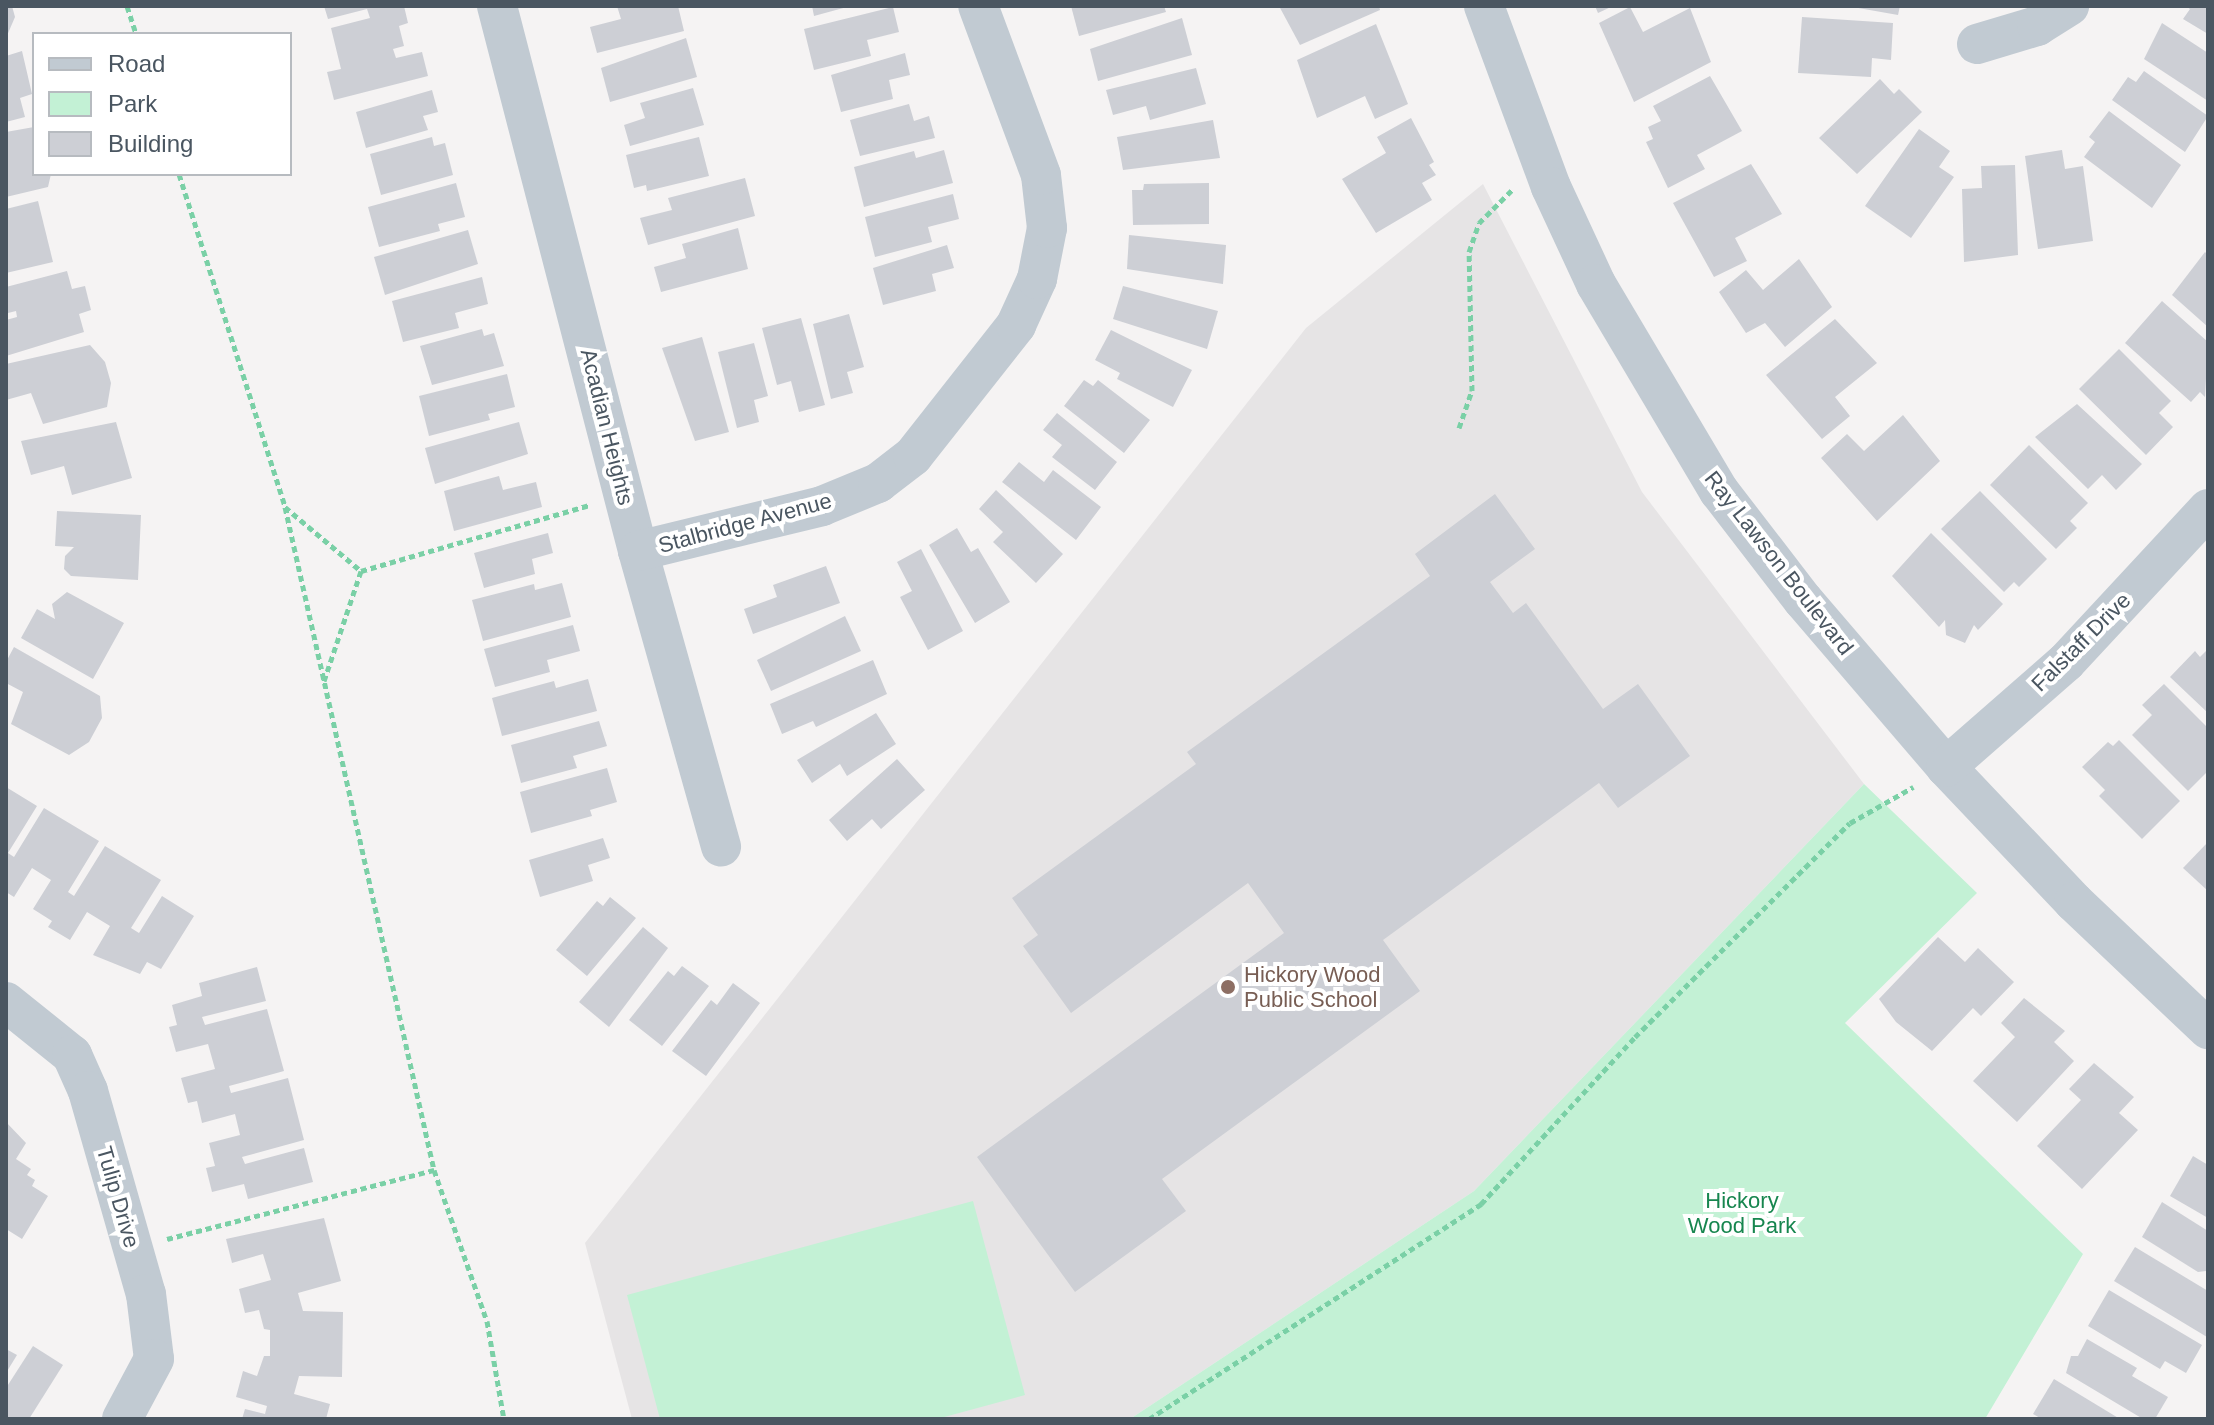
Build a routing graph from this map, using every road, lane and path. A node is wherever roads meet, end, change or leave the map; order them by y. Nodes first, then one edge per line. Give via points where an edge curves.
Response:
1 (127, 6) edge
2 (497, 6) edge
3 (978, 6) edge
4 (1484, 6) edge
5 (2069, 6) edge
6 (135, 32) edge
7 (1977, 44) dead end
8 (1544, 168) junction
9 (180, 176) edge
10 (1459, 428) dead end
11 (625, 495) junction
12 (285, 507) junction
13 (2208, 509) edge
14 (638, 551) junction
15 (361, 571) junction
16 (324, 682) junction
17 (1946, 767) junction
18 (721, 847) dead end
19 (6, 1002) edge
20 (2208, 1029) edge
21 (434, 1170) junction
22 (133, 1248) junction
23 (122, 1419) edge
24 (504, 1419) edge
25 (1149, 1419) edge

1 - 6 path
2 - 11 street, Acadian Heights
3 - 14 street, Stalbridge Avenue via 1022,112 1041,175 1047,228 1037,279 1016,325 942,424 878,483 822,506
4 - 8 street, Ray Lawson Boulevard
5 - 7 street via 2037,26
8 - 10 path via 1499,198 1479,223 1469,252 1472,391
8 - 17 street, Ray Lawson Boulevard via 1596,284 1719,491 1803,600
9 - 12 path
11 - 14 street, Acadian Heights
11 - 15 path
12 - 15 path
12 - 16 path
13 - 17 street, Falstaff Drive via 2066,662
14 - 18 street, Acadian Heights
15 - 16 path
16 - 21 path
17 - 20 street, Ray Lawson Boulevard via 2074,902
17 - 25 path via 1850,823 1635,1037 1481,1204
19 - 22 street, Tulip Drive via 72,1055
21 - 22 path
21 - 24 path via 487,1321
22 - 23 street, Tulip Drive via 146,1294 154,1359

